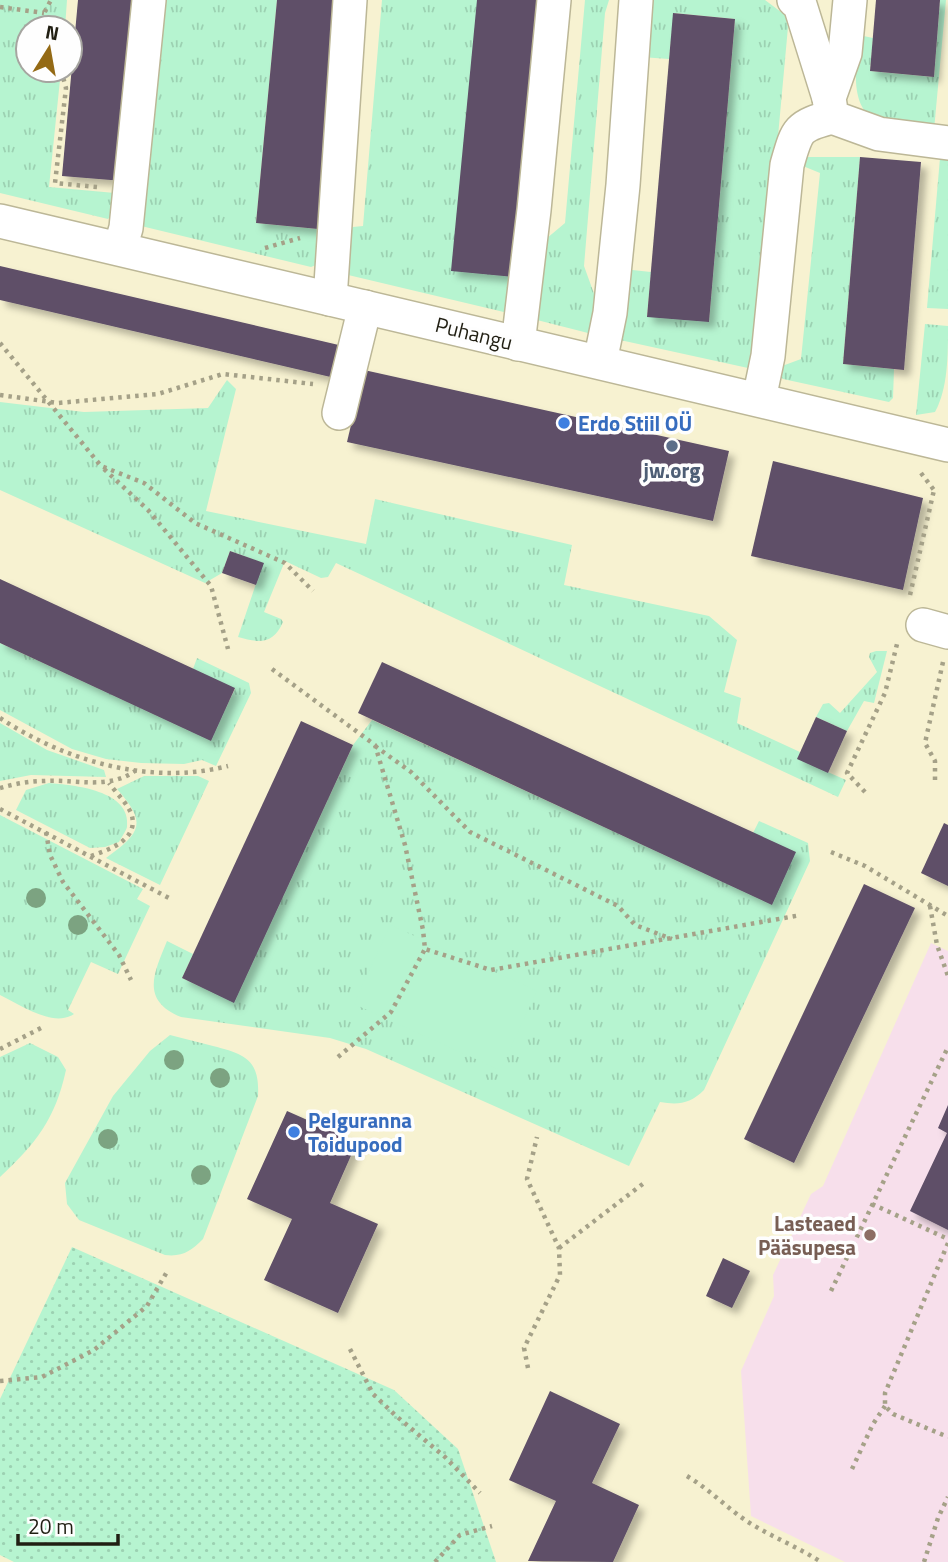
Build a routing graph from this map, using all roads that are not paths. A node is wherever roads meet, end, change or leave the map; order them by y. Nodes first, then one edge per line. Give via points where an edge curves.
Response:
1 (149, 0) edge
2 (350, 0) edge
3 (554, 0) edge
4 (636, 0) edge
5 (794, 0) edge
6 (850, 0) edge
7 (831, 107) junction
8 (948, 144) edge
9 (0, 221) edge
10 (120, 248) junction
11 (330, 299) junction
12 (365, 307) junction
13 (518, 344) junction
14 (600, 362) junction
15 (759, 399) junction
16 (339, 413) dead end
17 (948, 445) edge

1 - 10 street via 126,228
2 - 11 street
3 - 13 street
4 - 14 street via 613,288
5 - 7 street via 800,5
6 - 7 street via 845,53
7 - 8 street via 879,134
7 - 15 street via 794,138 787,164 768,356
9 - 10 street, Puhangu
10 - 11 street, Puhangu
11 - 12 street, Puhangu
12 - 13 street, Puhangu
12 - 16 street
13 - 14 street, Puhangu
14 - 15 street, Puhangu
15 - 17 street, Puhangu

